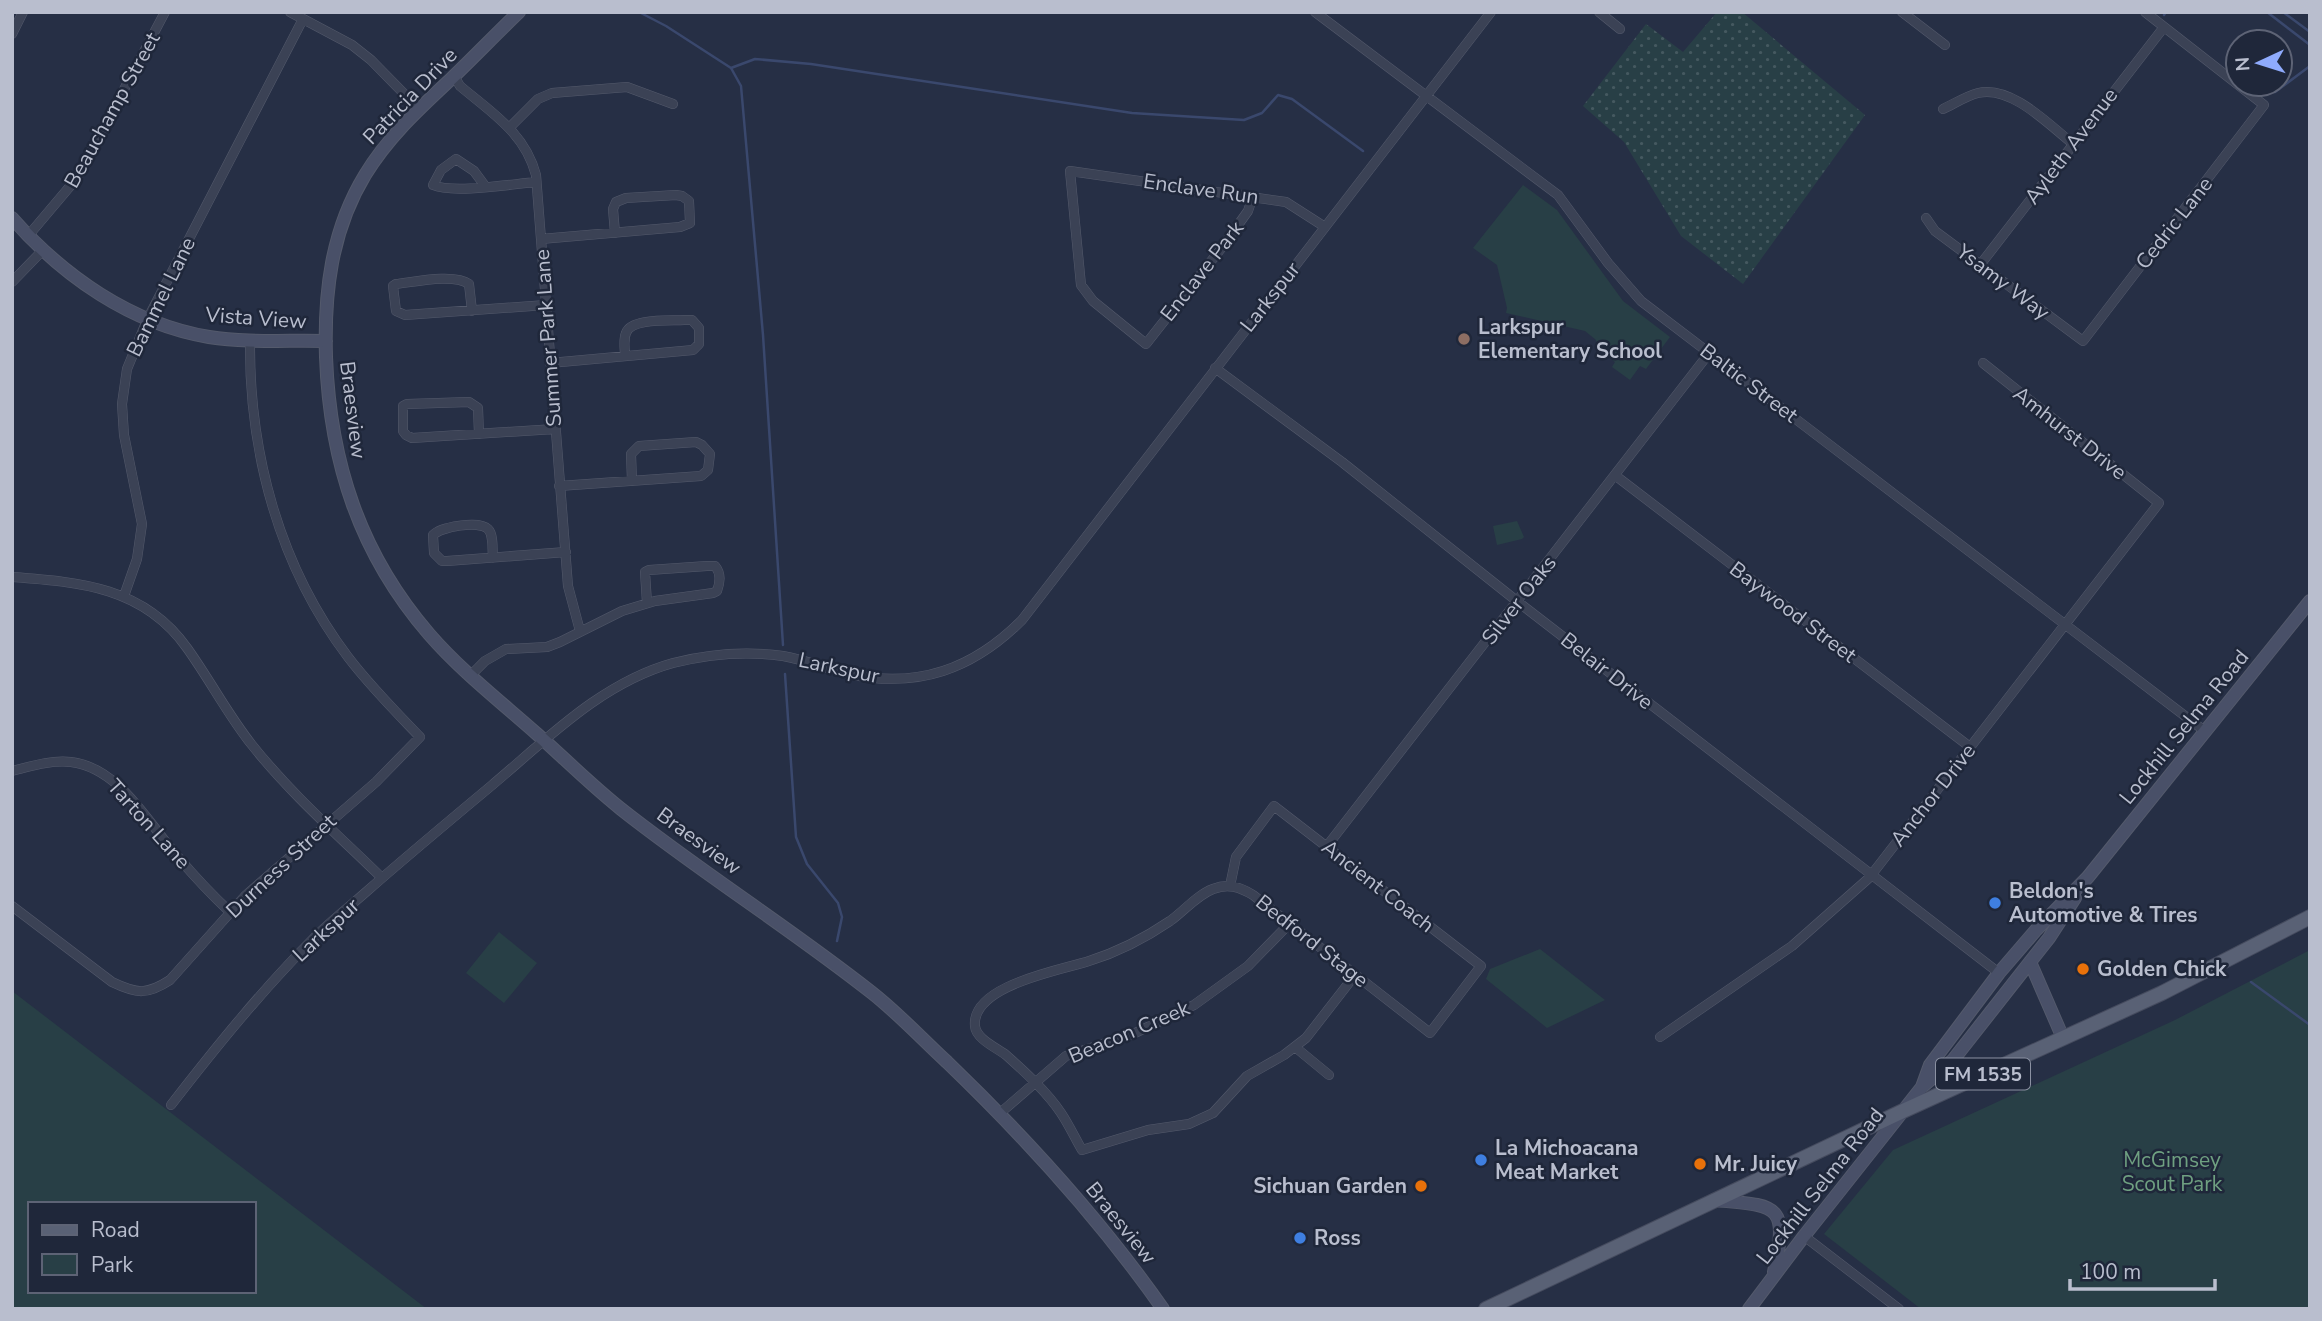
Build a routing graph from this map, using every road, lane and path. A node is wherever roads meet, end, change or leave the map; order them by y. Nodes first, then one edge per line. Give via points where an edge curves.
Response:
1 (23, 12) edge
2 (165, 12) edge
3 (290, 12) edge
4 (519, 12) edge
5 (1315, 12) edge
6 (1491, 12) edge
7 (1599, 12) edge
8 (1902, 12) edge
9 (2144, 12) edge
10 (303, 19) junction
11 (2164, 27) junction
12 (1620, 29) dead end
13 (12, 34) edge
14 (1945, 45) dead end
15 (454, 76) junction
16 (1426, 96) junction
17 (673, 104) dead end
18 (419, 109) junction
19 (1943, 109) dead end
20 (510, 127) junction
21 (2072, 143) junction
22 (536, 182) junction
23 (485, 186) junction
24 (1253, 196) junction
25 (12, 218) edge
26 (1926, 218) dead end
27 (1325, 227) junction
28 (615, 233) junction
29 (29, 236) junction
30 (541, 239) junction
31 (42, 250) junction
32 (1980, 265) junction
33 (12, 282) edge
34 (545, 305) junction
35 (472, 311) junction
36 (148, 318) junction
37 (250, 341) junction
38 (326, 341) junction
39 (2083, 341) joint
40 (1146, 344) joint
41 (1710, 352) junction
42 (625, 356) junction
43 (550, 363) junction
44 (1983, 363) dead end
45 (1215, 368) junction
46 (555, 429) junction
47 (480, 434) junction
48 (1616, 476) junction
49 (632, 481) junction
50 (559, 486) junction
51 (2158, 503) joint
52 (566, 552) junction
53 (492, 558) junction
54 (12, 577) edge
55 (124, 596) junction
56 (2310, 601) edge
57 (1518, 602) junction
58 (647, 603) junction
59 (2065, 624) junction
60 (580, 631) junction
61 (471, 675) junction
62 (2206, 732) junction
63 (544, 740) junction
64 (1970, 747) junction
65 (12, 771) edge
66 (326, 823) junction
67 (1327, 846) junction
68 (1872, 874) junction
69 (2088, 877) junction
70 (382, 878) junction
71 (1230, 886) junction
72 (12, 906) edge
73 (230, 912) junction
74 (2310, 917) edge
75 (1290, 923) junction
76 (2030, 962) junction
77 (1999, 973) junction
78 (1355, 975) junction
79 (1985, 1019) junction
80 (1430, 1033) joint
81 (1660, 1037) dead end
82 (2063, 1038) junction
83 (1295, 1047) junction
84 (1329, 1075) dead end
85 (1035, 1084) junction
86 (1922, 1087) junction
87 (171, 1105) dead end
88 (1903, 1111) junction
89 (999, 1114) junction
90 (1714, 1200) junction
91 (1804, 1236) junction
92 (1773, 1277) junction
93 (1163, 1309) edge
94 (1486, 1309) edge
95 (1749, 1309) edge
96 (1899, 1309) edge

1 - 13 street
2 - 29 street, Beauchamp Street via 77,178
3 - 10 street
4 - 15 street, Patricia Drive
5 - 16 street, Baltic Street
6 - 16 street, Larkspur
7 - 12 street
8 - 14 street
9 - 11 street
10 - 18 street via 372,60
10 - 36 street, Bammel Lane
11 - 21 street, Ayleth Avenue
11 - 39 street, Cedric Lane via 2264,105
15 - 18 street, Patricia Drive
15 - 20 street, Summer Park Lane
16 - 27 street, Larkspur
16 - 41 street, Baltic Street via 1558,195 1630,290
17 - 20 street via 627,87 552,93 538,99
18 - 38 street, Patricia Drive via 380,152 350,204 331,260
19 - 21 street via 1978,93 2011,96
20 - 22 street, Summer Park Lane via 529,153
21 - 32 street, Ayleth Avenue
22 - 23 street
22 - 30 street, Summer Park Lane
23 - 23 street via 450,189 433,185 441,170 456,159
24 - 27 street, Enclave Run via 1286,202
24 - 40 street, Enclave Park via 1235,229
24 - 40 street, Enclave Run via 1070,171 1081,285 1093,301
25 - 29 street, Vista View
26 - 32 street, Ysamy Way via 1935,232
27 - 45 street, Larkspur
28 - 28 street via 612,209 616,202 676,195 689,201 691,219 685,226
28 - 30 street
29 - 31 street, Vista View
30 - 34 street, Summer Park Lane
31 - 33 street
31 - 36 street, Vista View via 90,289
32 - 39 street, Ysamy Way
34 - 35 street
34 - 43 street, Summer Park Lane
35 - 35 street via 469,284 461,279 393,286 399,314
36 - 37 street, Vista View via 206,337
36 - 55 street, Bammel Lane via 127,369 122,404 142,524 137,559
37 - 38 street, Vista View
37 - 66 street, Durness Street via 261,466 294,566 348,657 420,737 376,782
38 - 61 street, Braesview via 335,447 362,529 404,603
41 - 48 street, Silver Oaks
41 - 59 street, Baltic Street
42 - 42 street via 693,351 699,344 699,328 692,320 634,324 626,331
42 - 43 street
43 - 46 street, Summer Park Lane
44 - 51 street, Amhurst Drive
45 - 57 street, Belair Drive
45 - 63 street, Larkspur via 1022,620 996,645 964,664 929,675 892,679 849,674 781,656 699,658 620,685
46 - 47 street
46 - 50 street, Summer Park Lane
47 - 47 street via 412,438 403,431 401,410 407,404 469,402 478,408
48 - 57 street, Silver Oaks
48 - 64 street, Baywood Street
49 - 49 street via 701,476 708,470 710,454 696,442 639,446 631,454
49 - 50 street
50 - 52 street, Summer Park Lane
51 - 59 street, Anchor Drive
52 - 53 street
52 - 60 street, Summer Park Lane via 571,603
53 - 53 street via 442,561 434,552 433,535 442,529 482,526 491,534
54 - 55 street via 80,583
55 - 66 street via 159,619 186,646 251,744
56 - 62 street, Lockhill Selma Road
57 - 67 street, Silver Oaks
57 - 68 street, Belair Drive
58 - 58 street via 713,593 719,583 718,568 649,570 645,572
58 - 60 street
59 - 62 street, Baltic Street
59 - 64 street, Anchor Drive
60 - 61 street via 547,646 499,651
61 - 63 street, Braesview
62 - 69 street, Lockhill Selma Road
63 - 70 street, Larkspur
63 - 89 street, Braesview via 623,810 875,995
64 - 68 street, Anchor Drive
65 - 73 street, Tarton Lane via 52,762 79,764 104,775
66 - 70 street
66 - 73 street, Durness Street
67 - 71 street, Ancient Coach via 1274,806 1236,857
67 - 80 street, Ancient Coach via 1482,966
68 - 77 street, Belair Drive
68 - 81 street, Anchor Drive via 1792,946
69 - 76 street, Lockhill Selma Road
69 - 77 street, Lockhill Selma Road
70 - 87 street, Larkspur via 316,936 249,1006
71 - 75 street, Bedford Stage via 1254,895
71 - 85 street, Bedford Stage via 1201,895 1128,946 1028,977 978,1012 975,1027 980,1036
72 - 73 street, Durness Street via 112,982 143,992 170,980
74 - 82 main road
75 - 78 street, Bedford Stage
75 - 85 street, Beacon Creek via 1248,966 1195,1005 1133,1034 1072,1053
76 - 79 street, Lockhill Selma Road
76 - 82 street
77 - 79 street via 2002,984
77 - 86 street, Lockhill Selma Road via 1930,1065
78 - 80 street, Bedford Stage
78 - 83 street
79 - 86 street, Lockhill Selma Road via 1953,1060
82 - 88 main road, FM 1535
83 - 84 street
83 - 85 street via 1247,1076 1223,1104 1200,1120 1082,1150 1062,1114
85 - 89 street, Beacon Creek
86 - 88 street, Lockhill Selma Road
88 - 90 main road, FM 1535
88 - 91 street, Lockhill Selma Road
89 - 93 street, Braesview via 1091,1214
90 - 92 street via 1767,1206 1779,1219 1782,1235
90 - 94 main road, FM 1535
91 - 92 street, Lockhill Selma Road
91 - 96 street
92 - 95 street, Lockhill Selma Road

